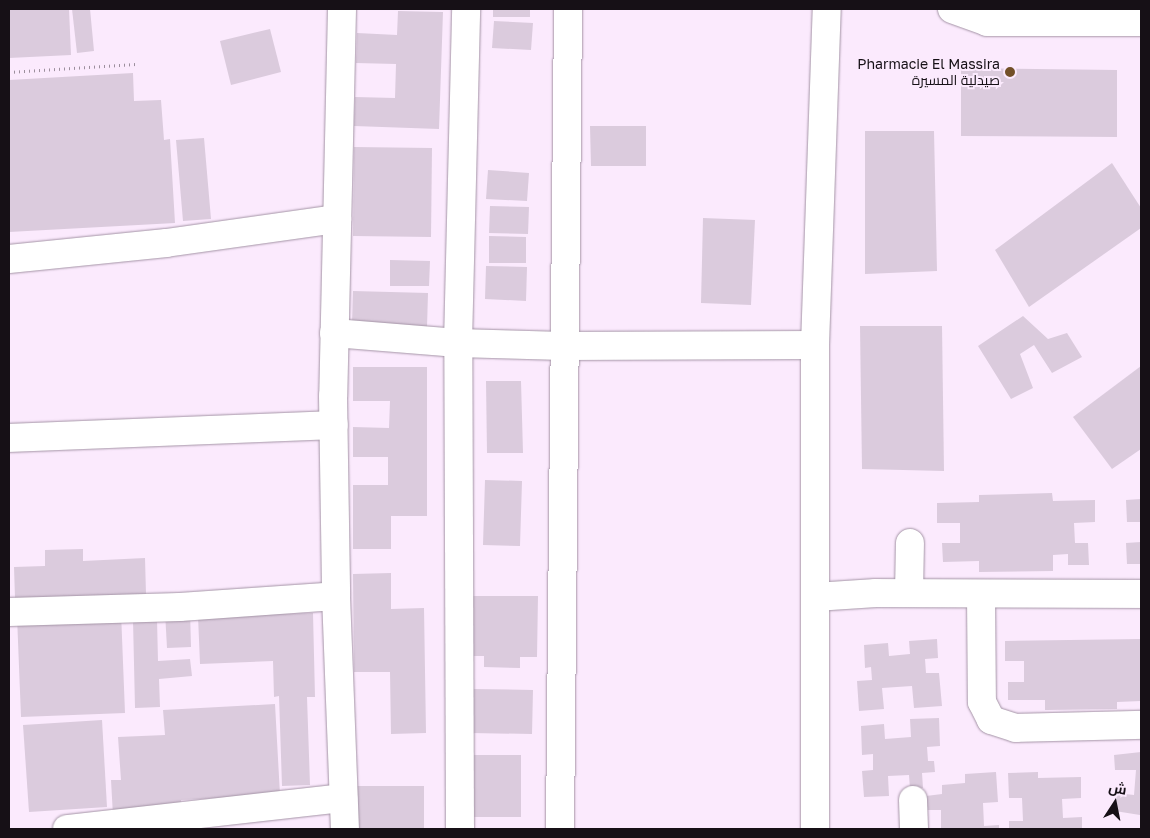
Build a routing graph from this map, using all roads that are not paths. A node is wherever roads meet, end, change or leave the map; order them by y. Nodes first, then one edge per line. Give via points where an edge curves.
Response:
1 (342, 9) edge
2 (466, 9) edge
3 (568, 9) edge
4 (827, 9) edge
5 (952, 9) edge
6 (1141, 22) edge
7 (337, 219) junction
8 (9, 259) edge
9 (334, 333) junction
10 (458, 343) junction
11 (815, 345) junction
12 (563, 346) junction
13 (334, 425) junction
14 (9, 438) edge
15 (910, 543) dead end
16 (909, 593) junction
17 (1141, 594) edge
18 (336, 596) junction
19 (981, 596) junction
20 (816, 597) junction
21 (9, 612) edge
22 (1141, 725) edge
23 (343, 798) junction
24 (913, 800) dead end
25 (68, 829) edge
26 (345, 829) edge
27 (460, 829) edge
28 (560, 829) edge
29 (814, 829) edge
30 (914, 829) edge

1 - 7 street
2 - 10 street
3 - 12 street
4 - 11 street
5 - 6 street via 987,22
7 - 8 street via 166,243
7 - 9 street
9 - 10 street
9 - 13 street
10 - 12 street
10 - 27 street
11 - 12 street
11 - 20 street
12 - 28 street
13 - 14 street
13 - 18 street
15 - 16 street
16 - 19 street
16 - 20 street
17 - 19 street
18 - 21 street via 180,607
18 - 23 street
19 - 22 street via 982,702 991,720 1016,728
20 - 29 street
23 - 25 street
23 - 26 street
24 - 30 street

